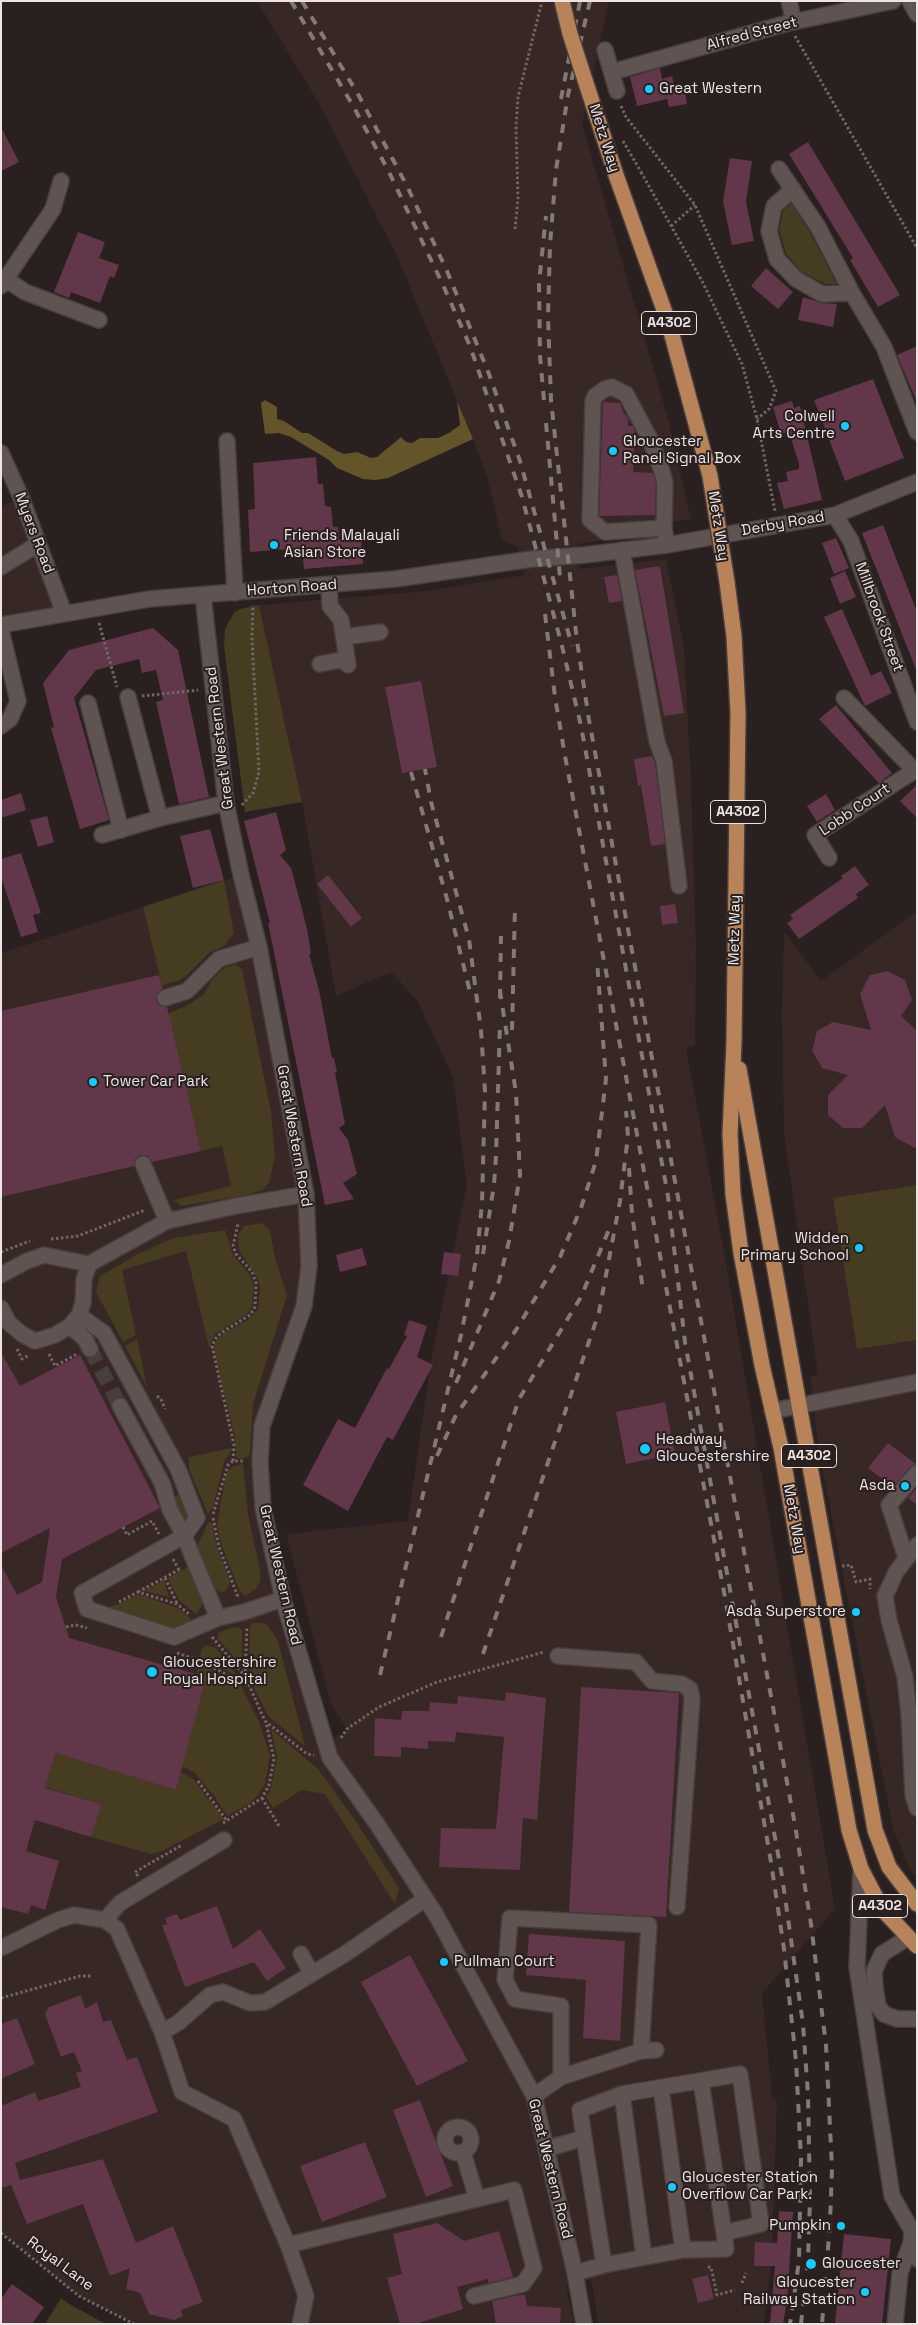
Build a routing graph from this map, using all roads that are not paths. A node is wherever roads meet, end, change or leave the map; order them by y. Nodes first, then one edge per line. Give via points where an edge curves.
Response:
1 (562, 1) edge
2 (789, 1) edge
3 (893, 1) edge
4 (910, 1) edge
5 (917, 14) edge
6 (791, 23) junction
7 (605, 50) dead end
8 (612, 72) junction
9 (617, 91) road end
10 (779, 168) dead end
11 (61, 181) dead end
12 (793, 189) junction
13 (4, 282) edge
14 (852, 293) junction
15 (99, 320) dead end
16 (917, 432) edge
17 (227, 441) dead end
18 (1, 452) edge
19 (917, 482) edge
20 (835, 515) junction
21 (664, 528) junction
22 (38, 544) junction
23 (667, 545) junction
24 (622, 550) junction
25 (584, 555) joint
26 (1, 567) edge
27 (329, 586) junction
28 (236, 593) junction
29 (203, 595) junction
30 (64, 613) junction
31 (1, 626) edge
32 (1, 630) edge
33 (380, 632) dead end
34 (344, 637) junction
35 (320, 664) dead end
36 (128, 697) road end
37 (844, 698) dead end
38 (88, 703) dead end
39 (917, 722) edge
40 (1, 726) edge
41 (916, 770) edge
42 (227, 808) junction
43 (160, 818) junction
44 (121, 830) junction
45 (102, 835) dead end
46 (829, 858) dead end
47 (679, 886) dead end
48 (259, 947) junction
49 (165, 998) dead end
50 (734, 1043) junction
51 (143, 1164) dead end
52 (306, 1194) junction
53 (166, 1221) junction
54 (89, 1264) junction
55 (1, 1275) edge
56 (1, 1308) edge
57 (74, 1321) junction
58 (90, 1349) tunnel mouth
59 (917, 1382) edge
60 (120, 1406) tunnel mouth
61 (800, 1406) junction
62 (772, 1411) junction
63 (917, 1473) edge
64 (184, 1536) junction
65 (917, 1545) edge
66 (906, 1558) junction
67 (283, 1599) junction
68 (218, 1618) junction
69 (554, 1653) road end
70 (913, 1714) edge
71 (917, 1808) edge
72 (221, 1833) road end
73 (861, 1869) junction
74 (425, 1899) junction
75 (917, 1904) edge
76 (677, 1907) dead end
77 (105, 1920) junction
78 (912, 1942) edge
79 (1, 1948) edge
80 (300, 1954) dead end
81 (312, 1974) junction
82 (884, 2014) junction
83 (917, 2019) edge
84 (868, 2030) junction
85 (162, 2032) junction
86 (561, 2077) junction
87 (700, 2081) junction
88 (661, 2088) junction
89 (622, 2094) junction
90 (534, 2096) junction
91 (584, 2138) junction
92 (546, 2149) junction
93 (463, 2152) dead end
94 (477, 2199) junction
95 (724, 2233) junction
96 (913, 2235) edge
97 (288, 2245) junction
98 (683, 2250) junction
99 (644, 2257) junction
100 (917, 2259) edge
101 (604, 2264) junction
102 (575, 2273) junction
103 (474, 2296) dead end
104 (300, 2324) edge
105 (584, 2324) edge
106 (895, 2324) edge

1 - 50 main road, Metz Way / A4302, bridge via 616,175 669,324 710,476 728,582 738,713
2 - 6 street
3 - 6 street, Alfred Street
4 - 5 street
6 - 8 street, Alfred Street
7 - 8 street
8 - 9 street
10 - 12 street
11 - 13 street via 53,209
12 - 14 street via 818,227
12 - 14 street via 774,206 769,231 777,259 796,280 822,294
13 - 15 street
14 - 16 street via 884,347
17 - 28 street
18 - 22 street, Myers Road
19 - 20 street, Derby Road
20 - 23 street, Derby Road
20 - 39 street, Millbrook Street via 851,540
21 - 21 street via 665,483 650,439 626,394 612,387 605,389 593,401 590,520 605,532
21 - 23 street
22 - 26 street
22 - 30 street, Myers Road
23 - 24 street, Derby Road
24 - 25 street, Derby Road
24 - 47 street via 657,742 664,761
25 - 27 street, Horton Road
27 - 28 street, Horton Road
27 - 34 street via 330,606 342,620
28 - 29 street, Horton Road
29 - 30 street, Horton Road via 149,599
29 - 42 street, Great Western Road
30 - 31 street, Horton Road
32 - 40 street via 18,701 10,719
33 - 34 street
34 - 35 street via 348,662
36 - 43 street
37 - 41 street
38 - 44 street
41 - 46 street, Lobb Court via 815,835
42 - 43 street
42 - 48 street, Great Western Road
43 - 44 street
44 - 45 street
48 - 49 street via 218,959 187,991
48 - 52 street, Great Western Road
50 - 61 main road, Metz Way / A4302
50 - 62 main road, Metz Way / A4302 via 730,1134 733,1194 741,1253
51 - 53 street
52 - 53 street
52 - 67 street, Great Western Road via 309,1266 304,1306 262,1426 263,1508
53 - 54 street
54 - 55 street via 44,1255
54 - 57 street via 84,1279 83,1304
56 - 57 street via 9,1323 35,1341 55,1335
57 - 58 street
57 - 64 street via 104,1333 178,1469 197,1518
59 - 61 street
60 - 64 street via 162,1483 170,1510
61 - 62 street
61 - 75 main road, Metz Way / A4302 via 875,1830 888,1867
62 - 73 main road, Metz Way / A4302 via 846,1812
63 - 66 street via 889,1505
64 - 68 street
64 - 68 street via 82,1593 87,1609 174,1637
65 - 66 street
66 - 70 street via 885,1596
67 - 68 street
67 - 74 street, Great Western Road via 329,1756
69 - 76 street via 636,1662 652,1681 682,1684 690,1689 692,1699
70 - 71 street via 913,1795
72 - 77 street via 120,1903
73 - 78 main road, Metz Way / A4302 via 882,1909
73 - 84 street via 856,1930 857,1967
74 - 81 street
74 - 90 street, Great Western Road
77 - 79 street via 74,1915
77 - 85 street via 117,1929
78 - 82 street via 882,1954 874,1971 878,2006
80 - 81 street
81 - 85 street via 265,2002 250,2003 224,1992 210,1995 178,2023
82 - 83 street via 897,2019
82 - 84 street
84 - 96 street via 892,2196
85 - 97 street via 182,2092 234,2119
86 - 86 street via 649,2050 649,1926 510,1918 505,1980 515,1999 561,2006
86 - 90 street
87 - 88 street
87 - 95 street
87 - 95 street via 740,2074 761,2224
88 - 89 street
88 - 98 street
89 - 91 street via 580,2110
89 - 99 street
90 - 92 street, Great Western Road
91 - 92 street
91 - 101 street
92 - 102 street, Great Western Road
93 - 94 street
94 - 97 street
94 - 103 street via 514,2190 534,2268 523,2284
95 - 98 street via 726,2249
96 - 100 street
96 - 106 street via 900,2273
97 - 104 street via 306,2296
98 - 99 street
99 - 101 street
101 - 102 street
102 - 105 street, Great Western Road

